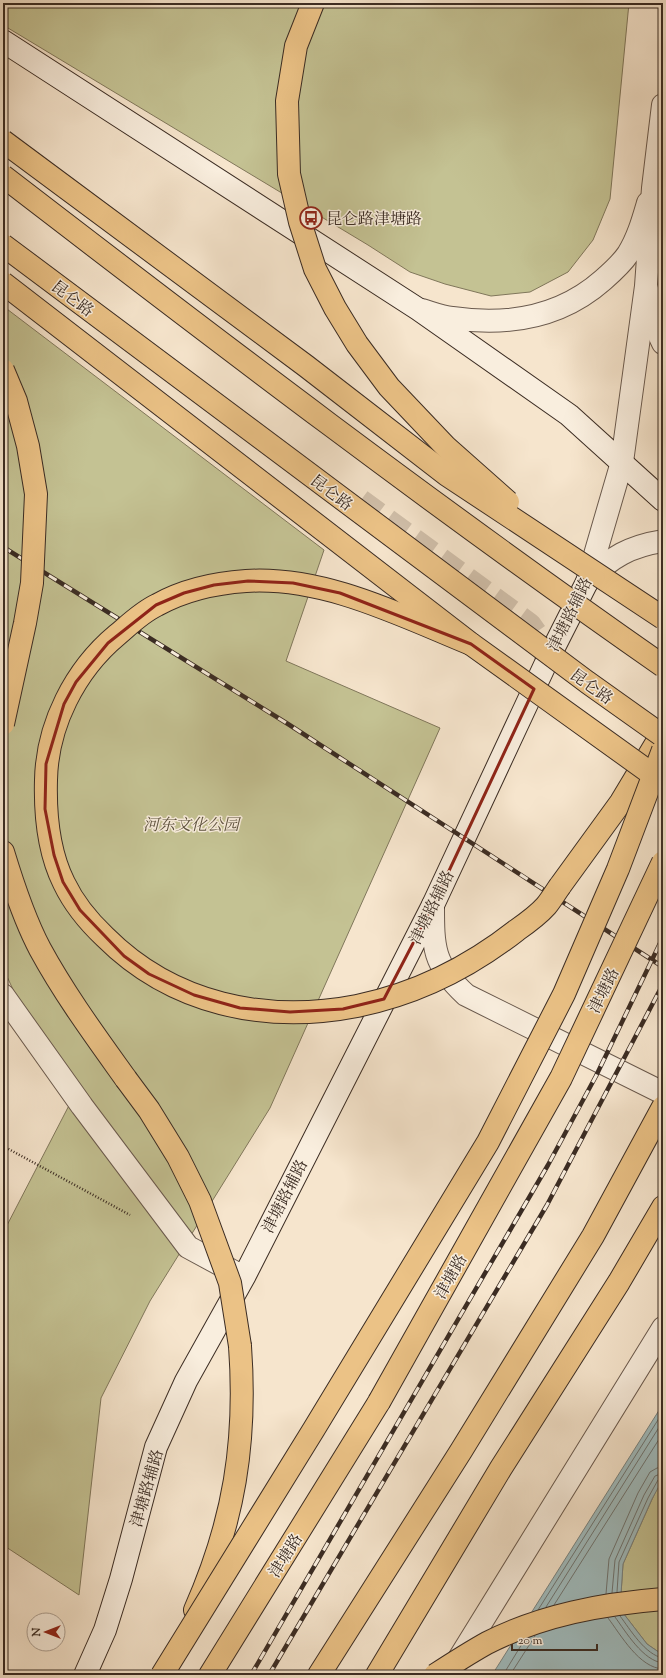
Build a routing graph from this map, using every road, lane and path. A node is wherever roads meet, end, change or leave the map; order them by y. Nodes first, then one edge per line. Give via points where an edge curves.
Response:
1 (313, 3) edge
2 (3, 40) edge
3 (663, 105) edge
4 (3, 141) edge
5 (3, 176) edge
6 (653, 188) junction
7 (3, 245) edge
8 (3, 283) edge
9 (646, 286) junction
10 (418, 309) junction
11 (663, 343) edge
12 (3, 370) edge
13 (622, 462) junction
14 (663, 500) edge
15 (663, 540) edge
16 (577, 562) junction
17 (587, 582) junction
18 (663, 618) edge
19 (470, 644) junction
20 (663, 666) edge
21 (3, 724) edge
22 (663, 732) edge
23 (663, 736) edge
24 (663, 750) edge
25 (663, 782) edge
26 (3, 852) edge
27 (663, 862) edge
28 (433, 904) junction
29 (3, 995) edge
30 (663, 1093) edge
31 (663, 1107) edge
32 (3, 1146) edge
33 (663, 1207) edge
34 (133, 1217) dead end
35 (244, 1277) junction
36 (663, 1328) edge
37 (663, 1599) edge
38 (175, 1655) junction
39 (85, 1675) edge
40 (162, 1675) edge
41 (210, 1675) edge
42 (319, 1675) edge
43 (377, 1675) edge
44 (435, 1675) edge
45 (449, 1675) edge

1 - 16 highway, bridge via 296,46 287,101 289,174 300,222 315,269 357,344 389,387 446,447
2 - 10 street
3 - 6 street, 津塘路辅路
4 - 16 highway, bridge via 306,366 447,475
5 - 20 highway, bridge via 262,375
6 - 9 street, 津塘路辅路
6 - 10 street via 628,255 590,291 567,305 547,314 499,321 450,318
7 - 23 highway, 昆仑路, bridge via 587,682
8 - 19 highway, bridge
9 - 11 street via 653,322
9 - 13 street, 津塘路辅路
10 - 13 street via 569,415
12 - 21 highway, bridge via 16,401 28,446 36,494 32,583 26,623
13 - 14 street
13 - 17 street, 津塘路辅路
15 - 17 street via 645,543 618,555 602,565
16 - 18 highway, bridge
17 - 28 street, 津塘路辅路 via 545,665
19 - 22 highway, bridge via 373,604 340,593 293,583 248,580 214,585 184,593 156,605 108,643 90,662 64,704 46,764 45,808 54,855 63,882 80,910 124,956 149,974 218,1003 263,1012 315,1012 343,1009 389,998 430,983 473,961 506,939 545,907 621,802
19 - 25 highway, bridge
24 - 38 highway, bridge via 618,869 564,994 488,1142
26 - 38 highway, bridge via 16,893 40,948 84,1021 149,1110 178,1157 205,1214 230,1283 242,1373 240,1454 224,1529 204,1588
27 - 41 highway, 津塘路, bridge via 561,1078 379,1402
28 - 30 street via 433,935 438,959 451,981 466,995
28 - 35 street, 津塘路辅路
29 - 35 street via 82,1106 188,1246
31 - 42 highway via 593,1236
32 - 34 path
33 - 43 highway via 619,1282 501,1468
35 - 39 street, 津塘路辅路 via 186,1381 156,1447 121,1579 105,1630
36 - 45 street, bridge
37 - 44 highway, bridge via 606,1605 554,1617 488,1643
38 - 40 highway, bridge

